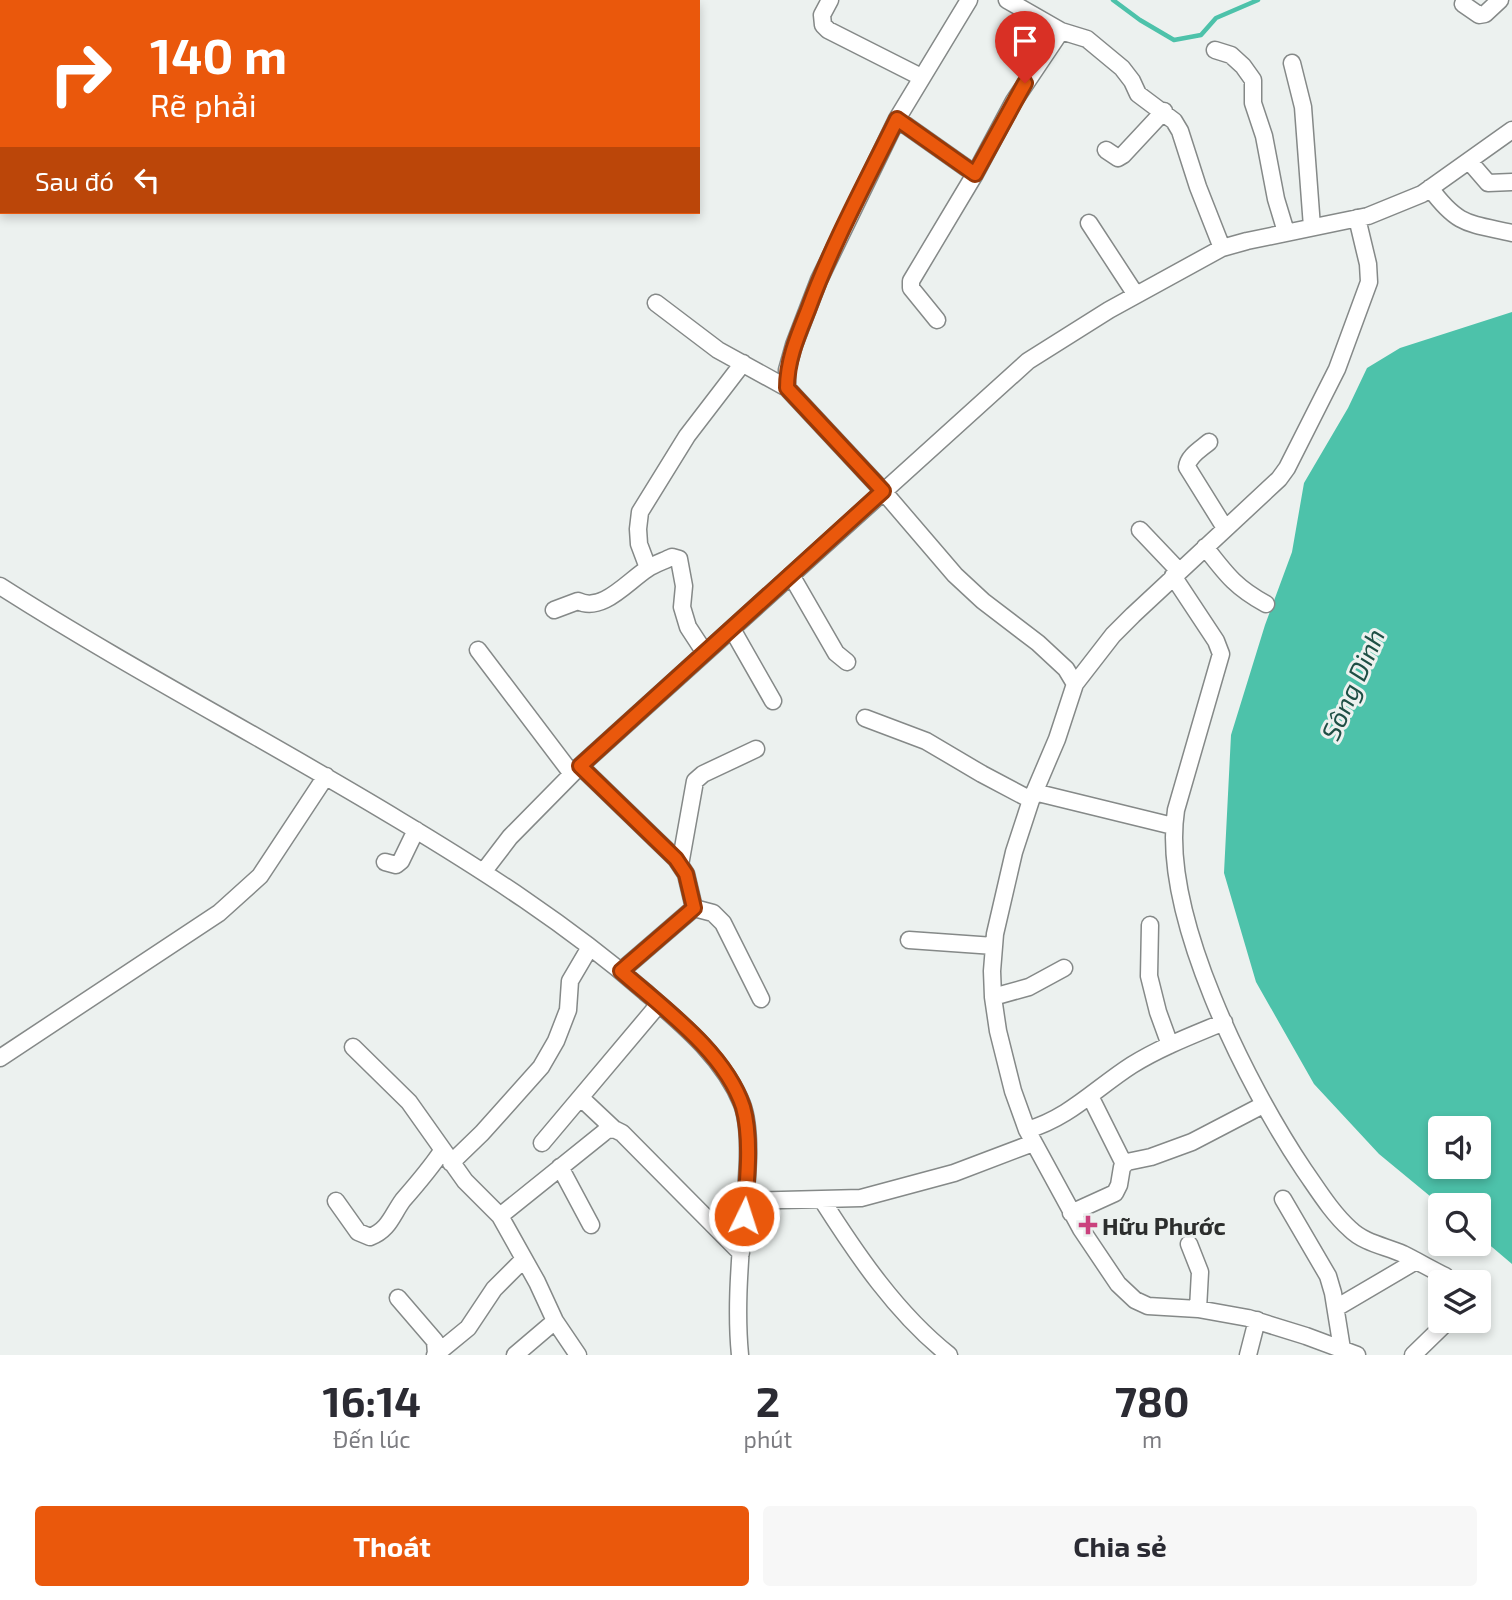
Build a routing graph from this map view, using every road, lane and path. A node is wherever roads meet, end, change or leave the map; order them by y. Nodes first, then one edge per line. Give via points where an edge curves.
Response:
1 (830, 0) edge
2 (969, 0) edge
3 (1007, 0) edge
4 (1500, 0) edge
5 (1463, 4) dead end
6 (1061, 31) junction
7 (1215, 50) dead end
8 (1292, 63) dead end
9 (921, 77) junction
10 (1164, 111) junction
11 (897, 119) junction
12 (1512, 130) edge
13 (1106, 150) dead end
14 (1469, 161) junction
15 (975, 174) junction
16 (1512, 181) edge
17 (1430, 188) junction
18 (1357, 218) junction
19 (1089, 223) dead end
20 (1312, 227) junction
21 (1286, 233) junction
22 (1512, 233) edge
23 (1222, 248) junction
24 (1136, 295) junction
25 (656, 303) dead end
26 (937, 320) dead end
27 (743, 363) junction
28 (787, 388) junction
29 (1209, 443) dead end
30 (883, 491) junction
31 (1225, 528) junction
32 (1140, 530) dead end
33 (1205, 547) junction
34 (648, 568) junction
35 (1176, 573) junction
36 (791, 575) junction
37 (0, 586) edge
38 (1266, 604) dead end
39 (554, 610) dead end
40 (732, 629) junction
41 (478, 650) dead end
42 (705, 653) junction
43 (847, 662) dead end
44 (1075, 684) junction
45 (773, 701) dead end
46 (865, 718) dead end
47 (756, 749) dead end
48 (576, 770) junction
49 (326, 776) junction
50 (1032, 796) junction
51 (1173, 826) junction
52 (416, 830) junction
53 (385, 862) dead end
54 (680, 865) junction
55 (484, 871) junction
56 (694, 908) junction
57 (1150, 925) dead end
58 (909, 940) dead end
59 (994, 946) junction
60 (590, 947) junction
61 (1064, 968) dead end
62 (621, 971) junction
63 (993, 997) junction
64 (761, 999) dead end
65 (659, 1004) junction
66 (1224, 1021) junction
67 (1170, 1045) junction
68 (353, 1047) dead end
69 (0, 1058) edge
70 (1090, 1096) junction
71 (581, 1098) junction
72 (1263, 1105) junction
73 (614, 1129) junction
74 (1030, 1136) junction
75 (542, 1143) dead end
76 (446, 1157) junction
77 (1124, 1164) junction
78 (560, 1167) junction
79 (1283, 1199) dead end
80 (822, 1200) junction
81 (336, 1201) dead end
82 (745, 1201) junction
83 (1071, 1213) junction
84 (500, 1216) junction
85 (592, 1226) dead end
86 (1189, 1244) dead end
87 (741, 1253) junction
88 (524, 1259) junction
89 (1416, 1261) junction
90 (1433, 1270) edge
91 (398, 1297) dead end
92 (1336, 1308) junction
93 (1198, 1309) junction
94 (1257, 1320) junction
95 (555, 1321) junction
96 (1436, 1333) edge
97 (1342, 1351) edge
98 (436, 1355) edge
99 (515, 1355) edge
100 (578, 1355) edge
101 (740, 1355) edge
102 (948, 1355) edge
103 (1248, 1355) edge
104 (1413, 1355) edge

1 - 9 street via 822,15 828,30
2 - 9 street
3 - 6 street
4 - 5 street via 1479,15
6 - 10 street via 1087,39 1122,68 1138,94
6 - 15 street via 1014,101
7 - 21 street via 1231,55 1253,80 1253,103
8 - 20 street via 1303,107
9 - 11 street
10 - 13 street via 1124,155 1118,158
10 - 23 street via 1181,131
11 - 15 street
11 - 28 street via 819,280 794,345
12 - 14 street
14 - 16 street via 1488,183
14 - 17 street
15 - 26 street via 911,281 911,288
17 - 18 street
17 - 22 street via 1454,217
18 - 20 street
18 - 31 street via 1369,282 1337,369 1287,468
19 - 24 street
20 - 21 street
21 - 23 street
23 - 24 street
24 - 30 street via 1028,361
25 - 27 street
27 - 28 street
27 - 34 street via 687,436 640,512 639,544
28 - 30 street
29 - 31 street via 1186,467
30 - 36 street
30 - 44 street via 955,575 1038,643
31 - 33 street
32 - 35 street
33 - 35 street
33 - 38 street via 1229,579
34 - 39 street via 594,604 578,601
34 - 42 street via 672,557 679,559 682,607 688,627
35 - 44 street via 1113,635
35 - 51 street via 1221,654
36 - 40 street
36 - 43 street via 832,646
37 - 49 street
40 - 42 street
40 - 45 street
41 - 48 street
42 - 48 street
44 - 50 street
46 - 50 street via 926,740 982,774
47 - 54 street via 695,781
48 - 54 street
48 - 55 street via 510,837
49 - 52 street
49 - 69 street via 260,876 219,913
50 - 51 street
50 - 59 street via 1014,852
51 - 66 street via 1184,910
52 - 53 street via 401,861
52 - 55 street
54 - 56 street
55 - 60 street
56 - 62 street
56 - 64 street via 713,913 723,923
57 - 67 street via 1149,976
58 - 59 street
59 - 63 street
60 - 62 street
60 - 76 street via 570,981 568,1010 541,1067 482,1133
61 - 63 street via 1029,987
62 - 65 street
63 - 74 street via 1004,1057
65 - 71 street
65 - 82 street via 712,1055 743,1107
66 - 67 street
66 - 72 street
67 - 70 street
68 - 76 street via 409,1102
70 - 74 street
70 - 77 street
71 - 73 street
71 - 75 street
72 - 77 street via 1192,1142
72 - 89 street via 1349,1229
73 - 78 street
73 - 87 street
74 - 80 street via 954,1173 861,1198
74 - 83 street
76 - 81 street via 426,1174 379,1234 370,1237 358,1232
76 - 84 street
77 - 83 street via 1115,1193
78 - 84 street
78 - 85 street
79 - 92 street via 1323,1264
80 - 82 street
80 - 102 street via 884,1287 922,1333
82 - 87 street
83 - 93 street via 1118,1284 1135,1300 1148,1306
84 - 88 street
86 - 93 street via 1200,1272
87 - 101 street
88 - 95 street
88 - 98 street via 494,1289 468,1328
89 - 90 street
89 - 92 street
91 - 98 street via 435,1340
92 - 97 street
93 - 94 street
94 - 97 street
94 - 103 street
95 - 99 street
95 - 100 street
96 - 104 street

